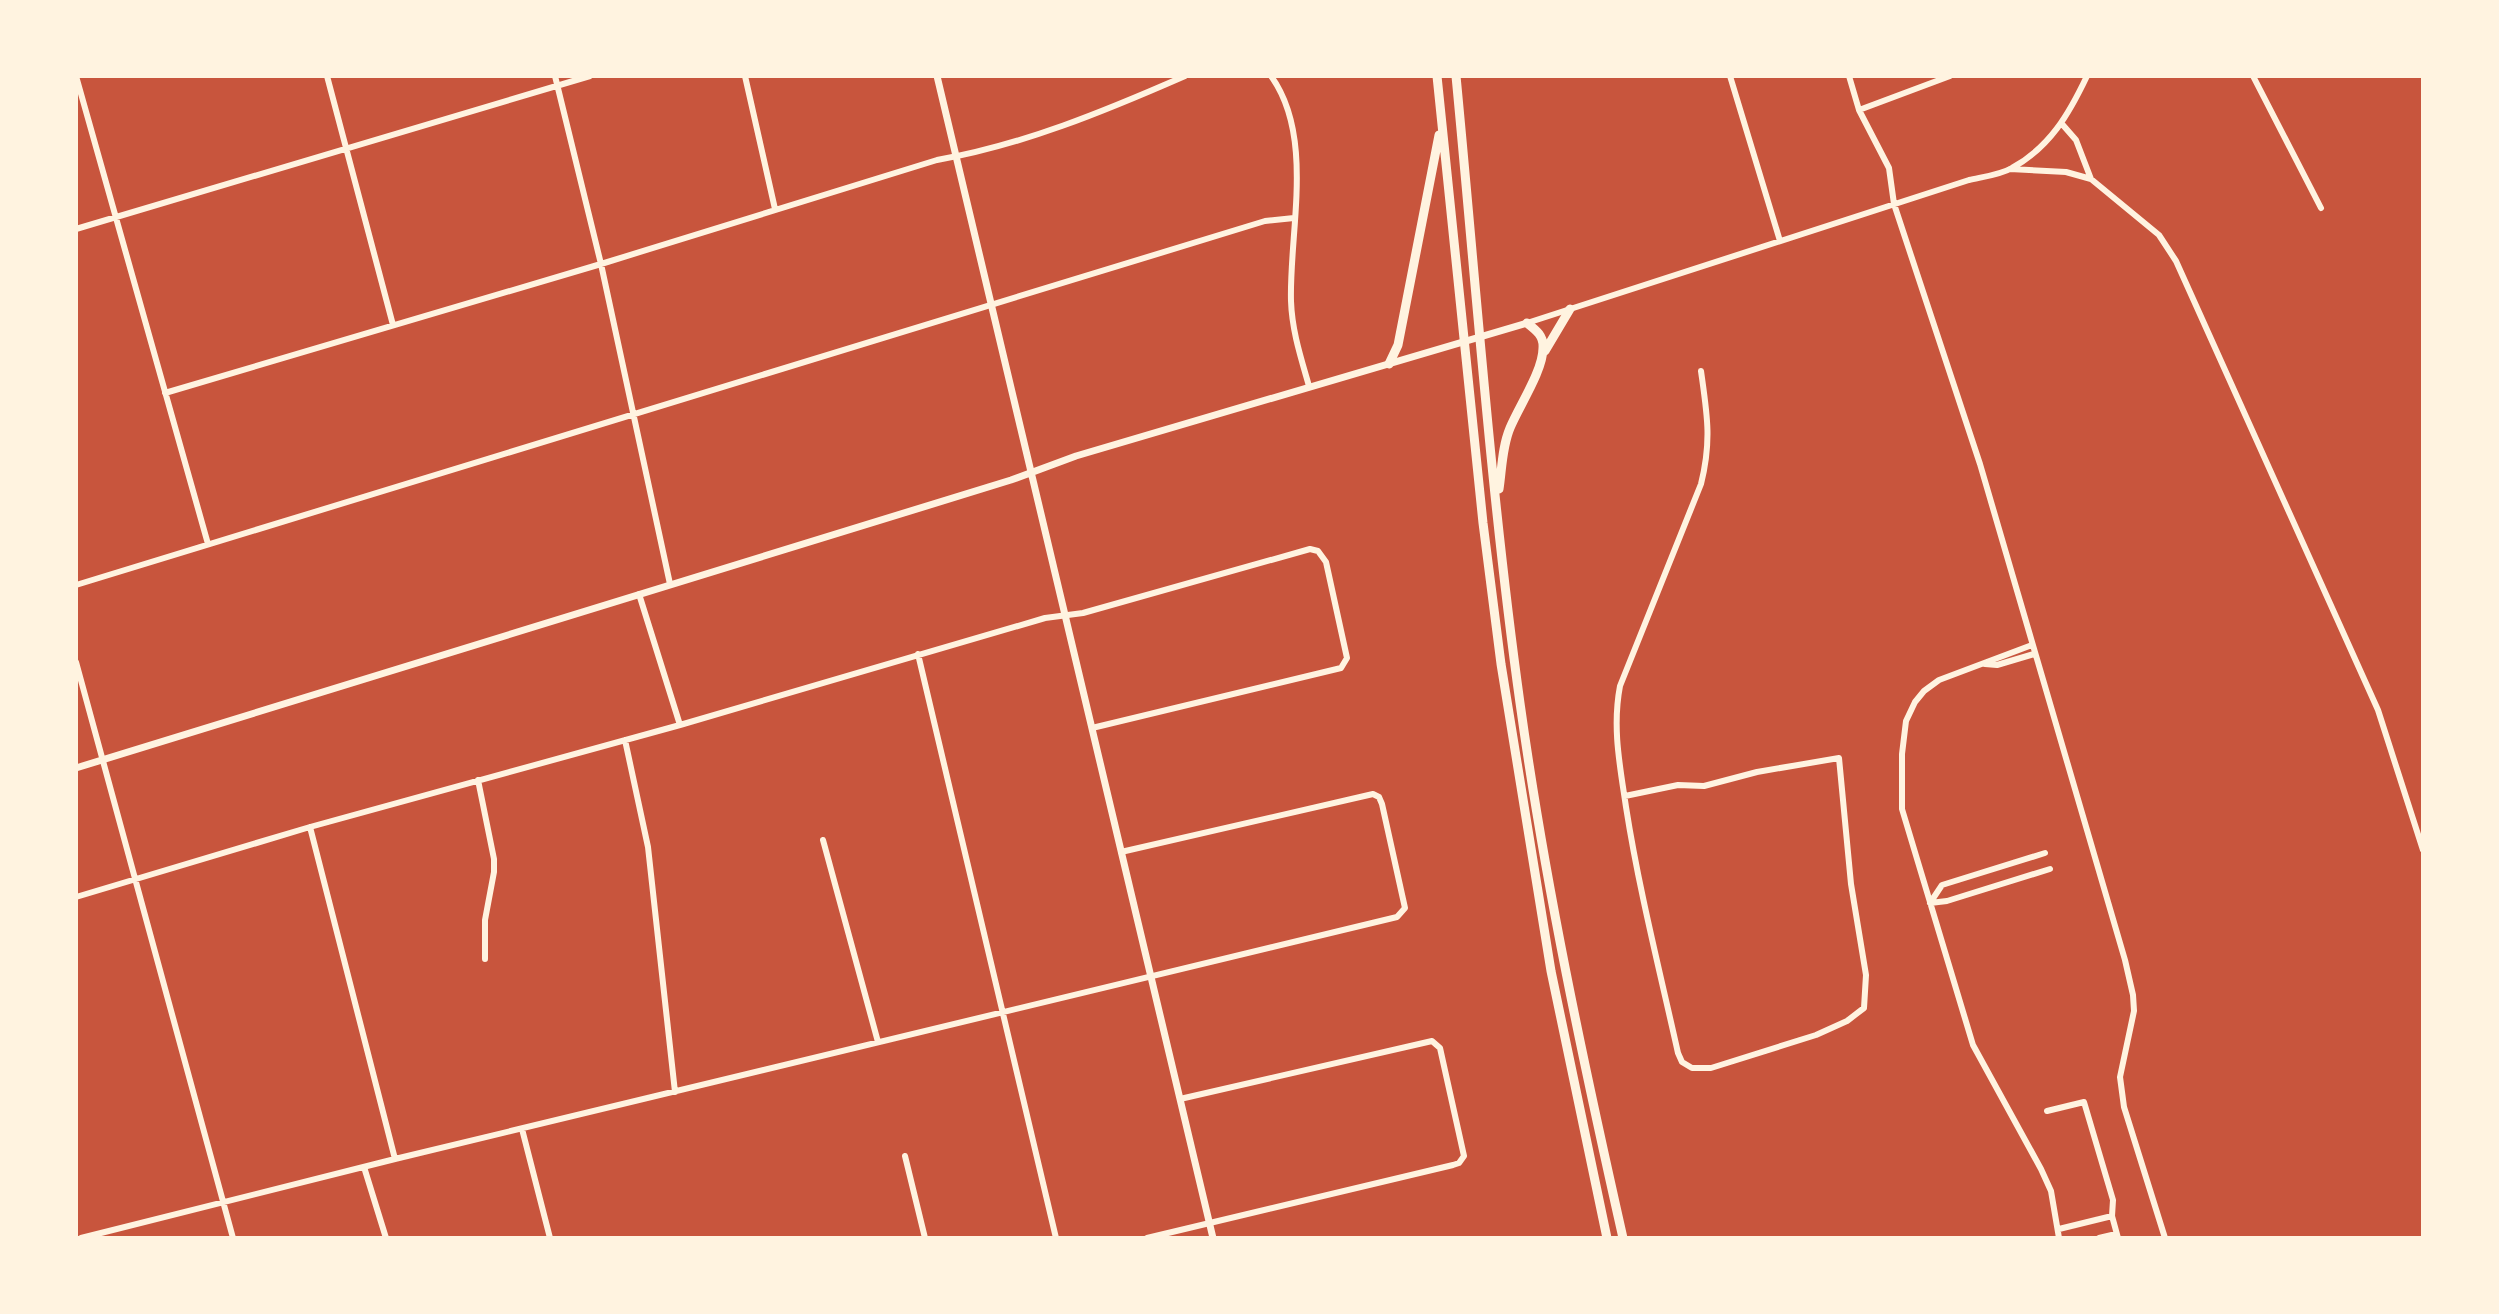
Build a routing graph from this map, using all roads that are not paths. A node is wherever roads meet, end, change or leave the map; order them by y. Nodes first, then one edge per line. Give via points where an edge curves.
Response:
1 (76, 76) edge
2 (327, 76) edge
3 (555, 76) edge
4 (590, 76) edge
5 (745, 76) edge
6 (937, 76) edge
7 (1185, 76) edge
8 (1271, 76) edge
9 (1437, 76) edge
10 (1456, 76) edge
11 (1730, 76) edge
12 (1849, 76) edge
13 (1950, 76) edge
14 (2087, 76) edge
15 (2253, 76) edge
16 (558, 86) junction
17 (1859, 110) junction
18 (1441, 123) junction
19 (2062, 124) junction
20 (346, 149) junction
21 (956, 157) junction
22 (2010, 169) junction
23 (2091, 179) junction
24 (1894, 204) junction
25 (2321, 208) dead end
26 (775, 209) junction
27 (116, 217) junction
28 (1294, 218) junction
29 (76, 229) edge
30 (1780, 241) junction
31 (601, 264) junction
32 (991, 305) junction
33 (1570, 309) junction
34 (1527, 323) junction
35 (393, 325) junction
36 (1480, 338) junction
37 (1464, 343) junction
38 (1542, 358) junction
39 (1389, 364) junction
40 (1701, 371) dead end
41 (1309, 386) junction
42 (165, 393) junction
43 (633, 414) junction
44 (1031, 471) junction
45 (1497, 505) junction
46 (208, 544) junction
47 (670, 584) junction
48 (76, 585) edge
49 (639, 594) junction
50 (1065, 615) junction
51 (2032, 645) junction
52 (918, 654) junction
53 (2034, 654) junction
54 (76, 662) edge
55 (1985, 664) junction
56 (680, 725) junction
57 (1092, 728) junction
58 (625, 740) junction
59 (103, 760) junction
60 (76, 768) edge
61 (478, 780) junction
62 (1625, 796) junction
63 (310, 827) junction
64 (823, 840) dead end
65 (2423, 850) edge
66 (1121, 852) junction
67 (2045, 853) dead end
68 (2050, 869) dead end
69 (136, 880) junction
70 (76, 897) edge
71 (1930, 903) junction
72 (485, 959) dead end
73 (1151, 976) junction
74 (1003, 1012) junction
75 (878, 1042) junction
76 (675, 1092) junction
77 (1180, 1099) junction
78 (2047, 1111) dead end
79 (522, 1129) junction
80 (905, 1156) dead end
81 (395, 1159) junction
82 (364, 1167) junction
83 (224, 1203) junction
84 (2112, 1216) junction
85 (1210, 1223) junction
86 (2059, 1229) junction
87 (2117, 1236) edge
88 (81, 1238) edge
89 (233, 1238) edge
90 (386, 1238) edge
91 (550, 1238) edge
92 (925, 1238) edge
93 (1056, 1238) edge
94 (1147, 1238) edge
95 (1213, 1238) edge
96 (1607, 1238) edge
97 (1623, 1238) edge
98 (2059, 1238) edge
99 (2099, 1238) edge
100 (2165, 1238) edge

1 - 27 street
2 - 20 street
3 - 16 street
4 - 16 street
5 - 26 street
6 - 21 street
7 - 21 street via 1074,122
8 - 28 street via 1292,125
9 - 18 highway
10 - 36 highway
11 - 30 street
12 - 17 street
13 - 17 street
14 - 19 street
15 - 25 street
16 - 20 street
16 - 31 street
17 - 24 street via 1889,168
18 - 37 highway
18 - 39 highway via 1398,345
19 - 22 street
19 - 23 street via 2076,140
20 - 27 street
20 - 35 street
21 - 26 street
21 - 32 street
22 - 23 street
22 - 24 street
23 - 65 street via 2159,235 2176,261 2378,710
24 - 30 street
24 - 51 street via 1980,464
26 - 31 street
27 - 29 street
27 - 42 street
28 - 32 street via 1265,221
28 - 41 street via 1293,321
30 - 33 street
31 - 35 street
31 - 43 street
32 - 43 street
32 - 44 street
33 - 34 street
33 - 38 highway
34 - 36 street
34 - 38 highway via 1542,338
35 - 42 street
36 - 37 street
36 - 45 highway
37 - 39 street
37 - 96 highway via 1503,679 1551,971
38 - 45 highway via 1509,431
39 - 41 street
40 - 62 street via 1708,454 1616,706
41 - 44 street
42 - 46 street
43 - 46 street
43 - 47 street
44 - 47 street
44 - 50 street
45 - 97 highway via 1520,703 1562,953
46 - 48 street
47 - 49 street
49 - 56 street
49 - 59 street
50 - 52 street
50 - 57 street
50 - 57 street via 1310,549 1326,562 1347,658 1341,668
51 - 53 street
51 - 55 street
52 - 56 street
52 - 74 street
53 - 55 street
53 - 100 street via 2133,995 2120,1077 2124,1107
54 - 59 street
55 - 71 street via 1939,680 1915,702 1906,721 1902,809
56 - 58 street
57 - 66 street
58 - 61 street
58 - 76 street via 648,847
59 - 60 street
59 - 69 street
61 - 63 street
61 - 72 street via 494,859
62 - 62 street via 1682,1062 1711,1068 1816,1035 1864,1008 1866,975 1839,758
63 - 69 street
63 - 81 street
64 - 75 street
66 - 73 street
66 - 73 street via 1373,794 1382,804 1404,899 1402,914
67 - 71 street via 1942,885
68 - 71 street
69 - 70 street
69 - 83 street
71 - 86 street via 1973,1045 2041,1169
73 - 74 street
73 - 77 street
74 - 75 street
74 - 93 street
75 - 76 street
76 - 79 street
77 - 85 street
77 - 85 street via 1432,1041 1440,1048 1462,1160
78 - 84 street via 2084,1102 2113,1200
79 - 81 street
79 - 91 street
80 - 92 street
81 - 82 street
82 - 83 street
82 - 90 street
83 - 88 street
83 - 89 street
84 - 86 street
84 - 87 street
85 - 94 street
85 - 95 street
86 - 98 street
87 - 99 street

